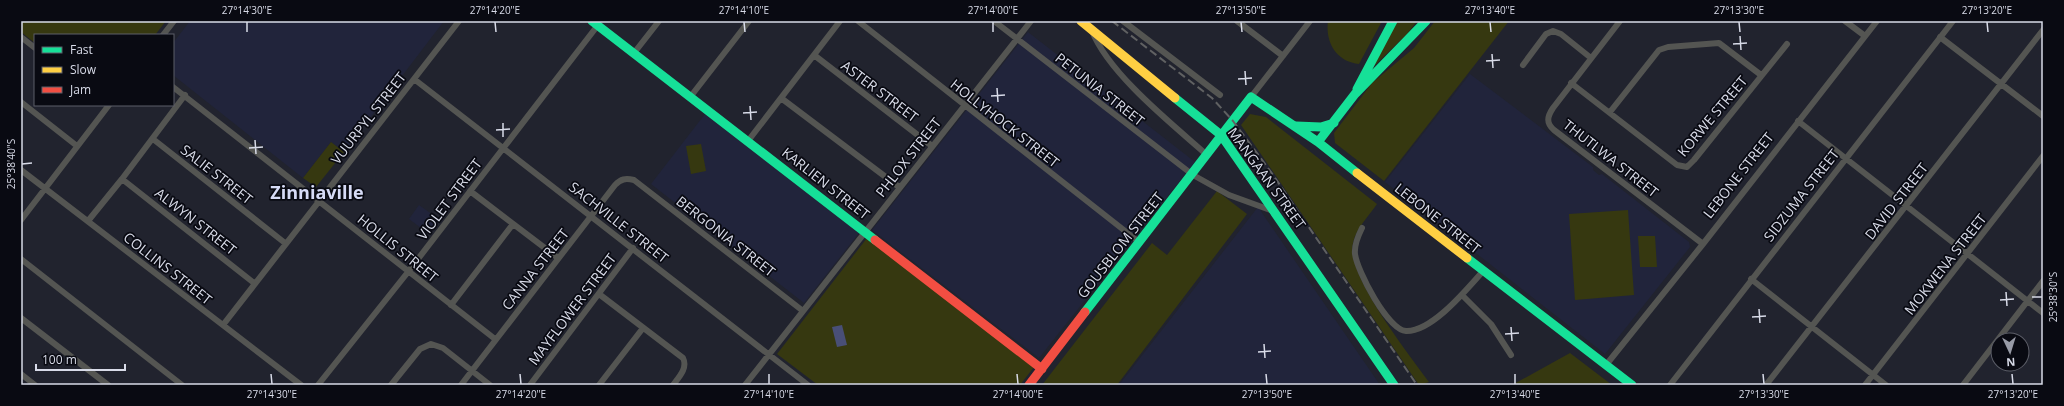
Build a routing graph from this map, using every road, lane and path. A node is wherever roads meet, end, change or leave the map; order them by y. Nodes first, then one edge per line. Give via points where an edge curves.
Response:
1 (174, 21) edge
2 (459, 21) edge
3 (659, 21) edge
4 (749, 21) edge
5 (840, 21) edge
6 (858, 21) edge
7 (994, 21) edge
8 (1031, 21) edge
9 (1081, 21) edge
10 (1123, 21) edge
11 (1237, 21) edge
12 (1310, 21) edge
13 (1392, 21) edge
14 (1426, 21) edge
15 (1620, 21) edge
16 (1845, 21) edge
17 (1876, 21) edge
18 (1953, 21) edge
19 (595, 23) edge
20 (1091, 29) junction
21 (2043, 30) edge
22 (164, 34) edge
23 (1865, 36) junction
24 (21, 37) edge
25 (1940, 37) junction
26 (1016, 38) junction
27 (1786, 44) dead end
28 (34, 47) edge
29 (634, 53) junction
30 (814, 56) junction
31 (1283, 56) junction
32 (1591, 58) junction
33 (1523, 65) dead end
34 (1761, 75) junction
35 (414, 79) junction
36 (1571, 83) junction
37 (2002, 84) junction
38 (174, 88) edge
39 (1355, 94) junction
40 (185, 95) junction
41 (692, 96) junction
42 (1220, 96) dead end
43 (1251, 97) junction
44 (781, 98) junction
45 (21, 102) edge
46 (964, 105) junction
47 (108, 106) edge
48 (1610, 112) junction
49 (2043, 116) edge
50 (1798, 121) junction
51 (1334, 123) junction
52 (1294, 125) junction
53 (1221, 135) junction
54 (153, 138) junction
55 (748, 141) junction
56 (1318, 142) junction
57 (77, 146) junction
58 (932, 146) junction
59 (504, 148) junction
60 (1207, 155) junction
61 (2043, 156) edge
62 (1846, 157) junction
63 (21, 170) edge
64 (1192, 175) junction
65 (122, 179) junction
66 (634, 180) joint
67 (899, 187) junction
68 (44, 188) junction
69 (470, 191) junction
70 (320, 201) junction
71 (1907, 206) junction
72 (1274, 211) junction
73 (592, 216) junction
74 (21, 220) edge
75 (88, 221) junction
76 (513, 224) junction
77 (1362, 228) dead end
78 (866, 232) junction
79 (1139, 242) junction
80 (286, 243) junction
81 (1703, 244) junction
82 (633, 248) junction
83 (1968, 254) junction
84 (558, 258) junction
85 (21, 260) edge
86 (1484, 270) junction
87 (408, 272) junction
88 (1751, 279) junction
89 (2043, 281) edge
90 (254, 283) junction
91 (599, 294) junction
92 (1462, 295) junction
93 (2028, 301) junction
94 (451, 305) junction
95 (803, 311) junction
96 (2043, 313) edge
97 (21, 318) edge
98 (223, 325) junction
99 (1812, 327) junction
100 (643, 328) junction
101 (495, 339) junction
102 (770, 354) junction
103 (1511, 355) dead end
104 (1606, 365) junction
105 (1042, 369) junction
106 (471, 371) junction
107 (21, 374) edge
108 (1873, 375) junction
109 (35, 385) edge
110 (108, 385) edge
111 (182, 385) edge
112 (301, 385) edge
113 (318, 385) edge
114 (391, 385) edge
115 (461, 385) edge
116 (490, 385) edge
117 (530, 385) edge
118 (600, 385) edge
119 (673, 385) edge
120 (745, 385) edge
121 (808, 385) edge
122 (1029, 385) edge
123 (1394, 385) edge
124 (1632, 385) edge
125 (1670, 385) edge
126 (1766, 385) edge
127 (1865, 385) edge
128 (1886, 385) edge
129 (1963, 385) edge

1 - 22 street
2 - 35 street, VUURPYL STREET
3 - 29 street
4 - 41 street
5 - 30 street
6 - 46 street, HOLLYHOCK STREET
7 - 26 street, PETUNIA STREET
8 - 26 street, PHLOX STREET
9 - 20 street, MANGAAN STREET
10 - 42 street
11 - 31 street
12 - 31 street
13 - 39 street
14 - 39 street
15 - 32 street, THUTLWA STREET
16 - 23 street
17 - 23 street, LEBONE STREET
18 - 25 street, SIDZUMA STREET
19 - 29 street, KARLIEN STREET
19 - 59 street, VIOLET STREET
20 - 53 street, MANGAAN STREET
20 - 60 street via 1103,54 1138,92
21 - 37 street, DAVID STREET
23 - 50 street, LEBONE STREET
24 - 28 street
25 - 37 street
25 - 62 street, SIDZUMA STREET
26 - 46 street, PHLOX STREET
26 - 64 street, PETUNIA STREET
27 - 34 street, KORWE STREET
29 - 41 street, KARLIEN STREET
30 - 44 street
30 - 58 street, ASTER STREET
31 - 43 street
32 - 33 street via 1561,34 1553,31 1546,34
32 - 36 street, THUTLWA STREET
34 - 48 street via 1719,43 1668,47 1656,53
34 - 48 street, KORWE STREET via 1686,167 1677,165
35 - 59 street, SACHVILLE STREET
35 - 70 street, VUURPYL STREET
36 - 48 street, KORWE STREET
36 - 81 street, THUTLWA STREET via 1549,114 1550,126
37 - 49 street
37 - 71 street, DAVID STREET
38 - 40 street, HOLLIS STREET
39 - 51 street
40 - 54 street
40 - 70 street, HOLLIS STREET
41 - 55 street, KARLIEN STREET
43 - 52 street, LEBONE STREET
43 - 53 street, GOUSBLOM STREET
44 - 55 street
44 - 67 street
45 - 57 street
46 - 58 street, PHLOX STREET
46 - 79 street, HOLLYHOCK STREET
47 - 57 street
50 - 62 street
50 - 81 street, LEBONE STREET
51 - 52 street via 1314,127
51 - 56 street
52 - 56 street, LEBONE STREET
53 - 60 street, GOUSBLOM STREET
53 - 72 street, MANGAAN STREET
54 - 65 street
54 - 80 street, SALIE STREET
55 - 78 street, KARLIEN STREET
56 - 86 street, LEBONE STREET
57 - 68 street
58 - 67 street, PHLOX STREET
59 - 69 street, VIOLET STREET
59 - 73 street, SACHVILLE STREET
60 - 64 street, GOUSBLOM STREET
61 - 83 street, MOKWENA STREET
62 - 71 street
62 - 88 street, SIDZUMA STREET
63 - 68 street, COLLINS STREET
64 - 72 street, PETUNIA STREET via 1229,195
64 - 79 street, GOUSBLOM STREET
65 - 75 street
65 - 90 street, ALWYN STREET
66 - 73 street, CANNA STREET via 627,178 615,185
66 - 95 street, BERGONIA STREET
67 - 78 street, PHLOX STREET
68 - 74 street
68 - 75 street, COLLINS STREET
69 - 76 street
69 - 87 street, VIOLET STREET
70 - 80 street, VUURPYL STREET
70 - 87 street, HOLLIS STREET
71 - 83 street
71 - 99 street, DAVID STREET
72 - 123 street, MANGAAN STREET
73 - 82 street, SACHVILLE STREET
73 - 84 street, CANNA STREET
75 - 98 street, COLLINS STREET
76 - 84 street
76 - 94 street
77 - 92 street via 1355,246 1357,264 1364,281 1396,327 1405,331 1423,327
78 - 95 street, PHLOX STREET
78 - 105 street, KARLIEN STREET
79 - 105 street, GOUSBLOM STREET
80 - 90 street, VUURPYL STREET
81 - 104 street, LEBONE STREET
82 - 91 street, MAYFLOWER STREET
82 - 102 street, SACHVILLE STREET
83 - 93 street
83 - 108 street, MOKWENA STREET
84 - 101 street, CANNA STREET
85 - 111 street
86 - 92 street
86 - 104 street, LEBONE STREET
87 - 94 street, HOLLIS STREET
87 - 113 street, VIOLET STREET
88 - 99 street
88 - 125 street, SIDZUMA STREET
89 - 93 street
90 - 98 street, VUURPYL STREET
91 - 100 street
91 - 117 street, MAYFLOWER STREET
92 - 103 street via 1491,324
93 - 96 street
93 - 129 street
94 - 101 street, HOLLIS STREET
95 - 102 street, PHLOX STREET
97 - 110 street
98 - 112 street, COLLINS STREET
99 - 108 street
99 - 126 street, DAVID STREET
100 - 118 street
100 - 119 street via 683,358 684,370
101 - 106 street, CANNA STREET
102 - 120 street, PHLOX STREET
102 - 121 street, SACHVILLE STREET
104 - 124 street, LEBONE STREET
105 - 122 street, GOUSBLOM STREET
106 - 114 street via 443,348 431,344 420,349
106 - 115 street, CANNA STREET
106 - 116 street
107 - 109 street
108 - 127 street, MOKWENA STREET
108 - 128 street

